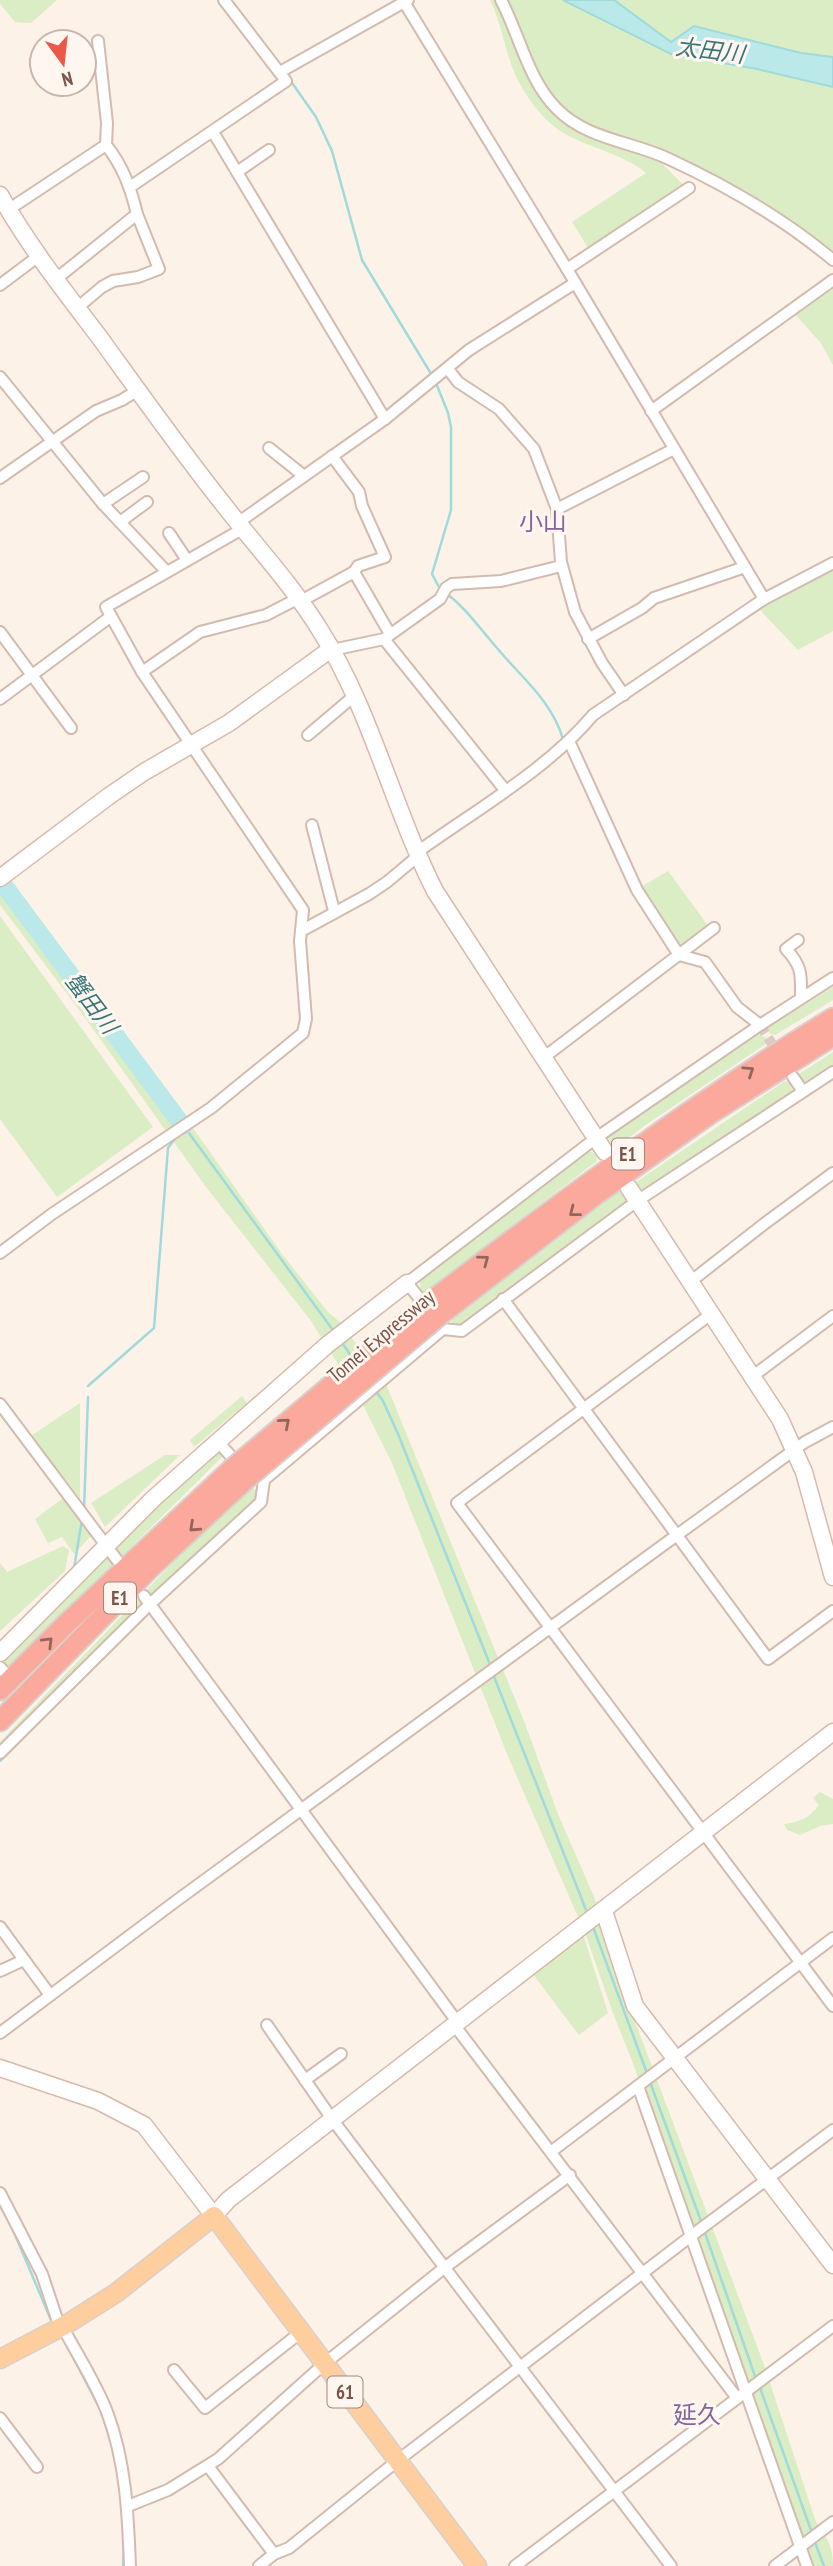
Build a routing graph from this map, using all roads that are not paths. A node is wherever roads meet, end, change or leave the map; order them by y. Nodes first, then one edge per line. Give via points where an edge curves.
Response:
1 (224, 0) edge
2 (501, 0) edge
3 (406, 1) edge
4 (99, 41) dead end
5 (280, 72) junction
6 (213, 132) junction
7 (106, 145) junction
8 (269, 150) dead end
9 (237, 172) junction
10 (130, 187) junction
11 (690, 188) dead end
12 (4, 202) edge
13 (137, 214) junction
14 (40, 255) junction
15 (833, 260) edge
16 (567, 269) junction
17 (56, 279) junction
18 (833, 280) edge
19 (575, 283) junction
20 (0, 285) edge
21 (77, 308) junction
22 (448, 369) junction
23 (0, 377) edge
24 (138, 390) junction
25 (651, 411) junction
26 (385, 419) junction
27 (52, 441) junction
28 (269, 448) dead end
29 (674, 449) junction
30 (332, 456) junction
31 (304, 476) junction
32 (143, 477) dead end
33 (0, 478) edge
34 (147, 502) dead end
35 (103, 504) junction
36 (557, 509) junction
37 (120, 522) junction
38 (242, 525) junction
39 (169, 533) dead end
40 (187, 560) junction
41 (833, 563) edge
42 (561, 566) junction
43 (744, 567) junction
44 (166, 571) junction
45 (354, 572) junction
46 (764, 599) junction
47 (300, 600) junction
48 (110, 617) junction
49 (0, 632) edge
50 (387, 636) junction
51 (588, 639) junction
52 (332, 650) junction
53 (142, 672) junction
54 (33, 675) junction
55 (624, 695) junction
56 (355, 696) junction
57 (0, 699) edge
58 (71, 728) dead end
59 (308, 735) dead end
60 (569, 741) junction
61 (191, 744) junction
62 (505, 790) junction
63 (312, 825) dead end
64 (417, 854) junction
65 (2, 876) edge
66 (334, 911) junction
67 (714, 928) dead end
68 (301, 931) junction
69 (798, 940) dead end
70 (679, 955) junction
71 (833, 978) edge
72 (801, 999) junction
73 (833, 1018) edge
74 (760, 1025) junction
75 (833, 1036) edge
76 (543, 1058) junction
77 (833, 1072) edge
78 (793, 1077) dead end
79 (803, 1090) junction
80 (600, 1145) junction
81 (833, 1173) edge
82 (633, 1194) junction
83 (0, 1253) edge
84 (690, 1282) junction
85 (407, 1283) junction
86 (503, 1299) junction
87 (711, 1314) junction
88 (438, 1315) junction
89 (833, 1316) edge
90 (753, 1376) junction
91 (0, 1404) edge
92 (583, 1409) junction
93 (833, 1427) edge
94 (218, 1442) junction
95 (795, 1449) junction
96 (239, 1474) junction
97 (262, 1490) junction
98 (677, 1535) junction
99 (106, 1546) junction
100 (117, 1560) dead end
101 (833, 1577) edge
102 (147, 1600) junction
103 (833, 1611) edge
104 (551, 1627) junction
105 (0, 1653) edge
106 (2, 1677) edge
107 (0, 1721) edge
108 (833, 1732) edge
109 (0, 1753) edge
110 (302, 1810) junction
111 (704, 1835) junction
112 (604, 1911) junction
113 (0, 1927) edge
114 (833, 1938) edge
115 (24, 1960) junction
116 (800, 1962) junction
117 (0, 1971) edge
118 (50, 1995) junction
119 (833, 2006) edge
120 (457, 2024) junction
121 (267, 2025) dead end
122 (0, 2033) edge
123 (341, 2054) dead end
124 (675, 2057) junction
125 (0, 2068) edge
126 (305, 2080) junction
127 (638, 2085) junction
128 (332, 2119) junction
129 (833, 2130) edge
130 (552, 2151) junction
131 (570, 2175) junction
132 (769, 2179) junction
133 (0, 2193) edge
134 (214, 2217) junction
135 (691, 2236) junction
136 (833, 2265) edge
137 (444, 2268) junction
138 (643, 2273) junction
139 (833, 2326) edge
140 (61, 2327) junction
141 (301, 2332) junction
142 (0, 2359) edge
143 (324, 2364) junction
144 (522, 2367) junction
145 (174, 2370) dead end
146 (741, 2395) junction
147 (0, 2418) edge
148 (397, 2461) junction
149 (208, 2466) junction
150 (37, 2468) dead end
151 (615, 2491) junction
152 (128, 2506) junction
153 (833, 2522) edge
154 (800, 2546) junction
155 (274, 2554) junction
156 (130, 2566) edge
157 (258, 2566) edge
158 (477, 2566) edge
159 (515, 2566) edge
160 (671, 2566) edge
161 (775, 2566) edge
162 (807, 2566) edge

1 - 5 street
2 - 15 street via 543,92 558,110 580,127 666,158 719,185 806,237
3 - 5 street
3 - 16 street
4 - 7 street
5 - 6 street via 286,80
6 - 9 street
6 - 10 street
7 - 10 street
7 - 12 street
8 - 9 street
9 - 26 street
10 - 13 street
11 - 16 street
12 - 14 street
13 - 17 street
13 - 21 street via 159,269 113,281
14 - 17 street
14 - 20 street
16 - 19 street
17 - 21 street
18 - 25 street
19 - 22 street via 469,350
19 - 25 street
21 - 24 street
22 - 26 street
22 - 36 street via 458,382 499,410 534,449
23 - 27 street
24 - 27 street
24 - 38 street
25 - 29 street
26 - 30 street
27 - 33 street
27 - 35 street
28 - 31 street
29 - 36 street
29 - 43 street
30 - 31 street
30 - 45 street via 359,492 385,557 358,566
31 - 38 street
32 - 35 street
34 - 37 street
35 - 37 street
36 - 42 street
37 - 44 street
38 - 40 street
38 - 47 street
39 - 40 street
40 - 44 street
41 - 46 street
42 - 50 street via 500,581 452,584 439,599
42 - 51 street
43 - 46 street
43 - 51 street via 654,598
44 - 48 street via 106,607
45 - 47 street
45 - 50 street
46 - 55 street
47 - 52 street
47 - 53 street via 266,615 200,632
48 - 53 street
48 - 54 street
49 - 54 street
50 - 52 street
50 - 62 street
51 - 55 street
52 - 56 street
52 - 61 street via 229,723
53 - 61 street
54 - 57 street
54 - 58 street
55 - 60 street via 593,715
56 - 59 street
56 - 64 street
60 - 62 street
60 - 70 street via 637,890
61 - 65 street via 109,796
61 - 68 street via 303,910
62 - 64 street
63 - 66 street
64 - 66 street via 387,882
64 - 76 street via 454,923
66 - 68 street
67 - 70 street
68 - 83 street via 303,1033 211,1108
69 - 72 street via 786,949 801,971
70 - 74 street via 705,962 737,1007
70 - 76 street
71 - 72 street
72 - 74 street
88 -> 73 highway, Tomei Expressway / E1 via 600,1173
74 - 80 street
75 -> 88 highway, Tomei Expressway / E1 via 631,1169
76 - 80 street
77 - 79 street
78 - 79 street
79 - 82 street
80 - 85 street
81 - 84 street
82 - 84 street
82 - 86 street
84 - 87 street
85 - 88 street
85 - 94 street via 327,1345
86 - 88 street via 462,1331
86 - 92 street
87 - 90 street
87 - 92 street
88 - 96 highway, Tomei Expressway / E1, bridge
88 - 97 street via 378,1382 264,1480
89 - 90 street
90 - 95 street
91 - 99 street
92 - 98 street
92 - 104 street via 457,1503
93 - 95 street
94 - 97 street
94 - 99 street
95 - 98 street
95 - 101 street
106 -> 96 highway, Tomei Expressway / E1
96 -> 107 highway, Tomei Expressway / E1
97 - 102 street via 261,1502
98 - 103 street via 768,1658
98 - 104 street
99 - 100 street
99 - 105 street
102 - 109 street via 33,1710
102 - 110 street
104 - 110 street
104 - 111 street
108 - 111 street
110 - 118 street
110 - 120 street
111 - 112 street
111 - 116 street
112 - 120 street
112 - 124 street via 635,2006
113 - 115 street
114 - 116 street
115 - 117 street
115 - 118 street
116 - 119 street
116 - 124 street
118 - 122 street
120 - 128 street
120 - 130 street
121 - 126 street
123 - 126 street
124 - 127 street
124 - 132 street
125 - 134 street via 98,2101 144,2125
126 - 128 street
127 - 130 street
127 - 135 street
128 - 134 street via 228,2200
128 - 137 street
129 - 132 street
130 - 131 street
131 - 137 street
131 - 138 street
132 - 135 street
132 - 136 street
133 - 140 street via 42,2274
134 - 140 main road via 116,2293
134 - 141 main road, 61
135 - 138 street
135 - 146 street
137 - 143 street
137 - 144 street
138 - 144 street
138 - 146 street
139 - 146 street
140 - 142 main road
140 - 152 street via 106,2411
141 - 143 main road, 61
141 - 145 street via 205,2408
143 - 148 main road, 61
143 - 149 street
144 - 148 street
144 - 151 street
146 - 151 street
146 - 154 street
147 - 150 street
148 - 155 street via 289,2548
148 - 158 main road, 61
149 - 152 street via 168,2490
149 - 155 street
151 - 159 street
151 - 160 street
152 - 156 street
153 - 154 street
154 - 161 street
154 - 162 street
155 - 157 street

